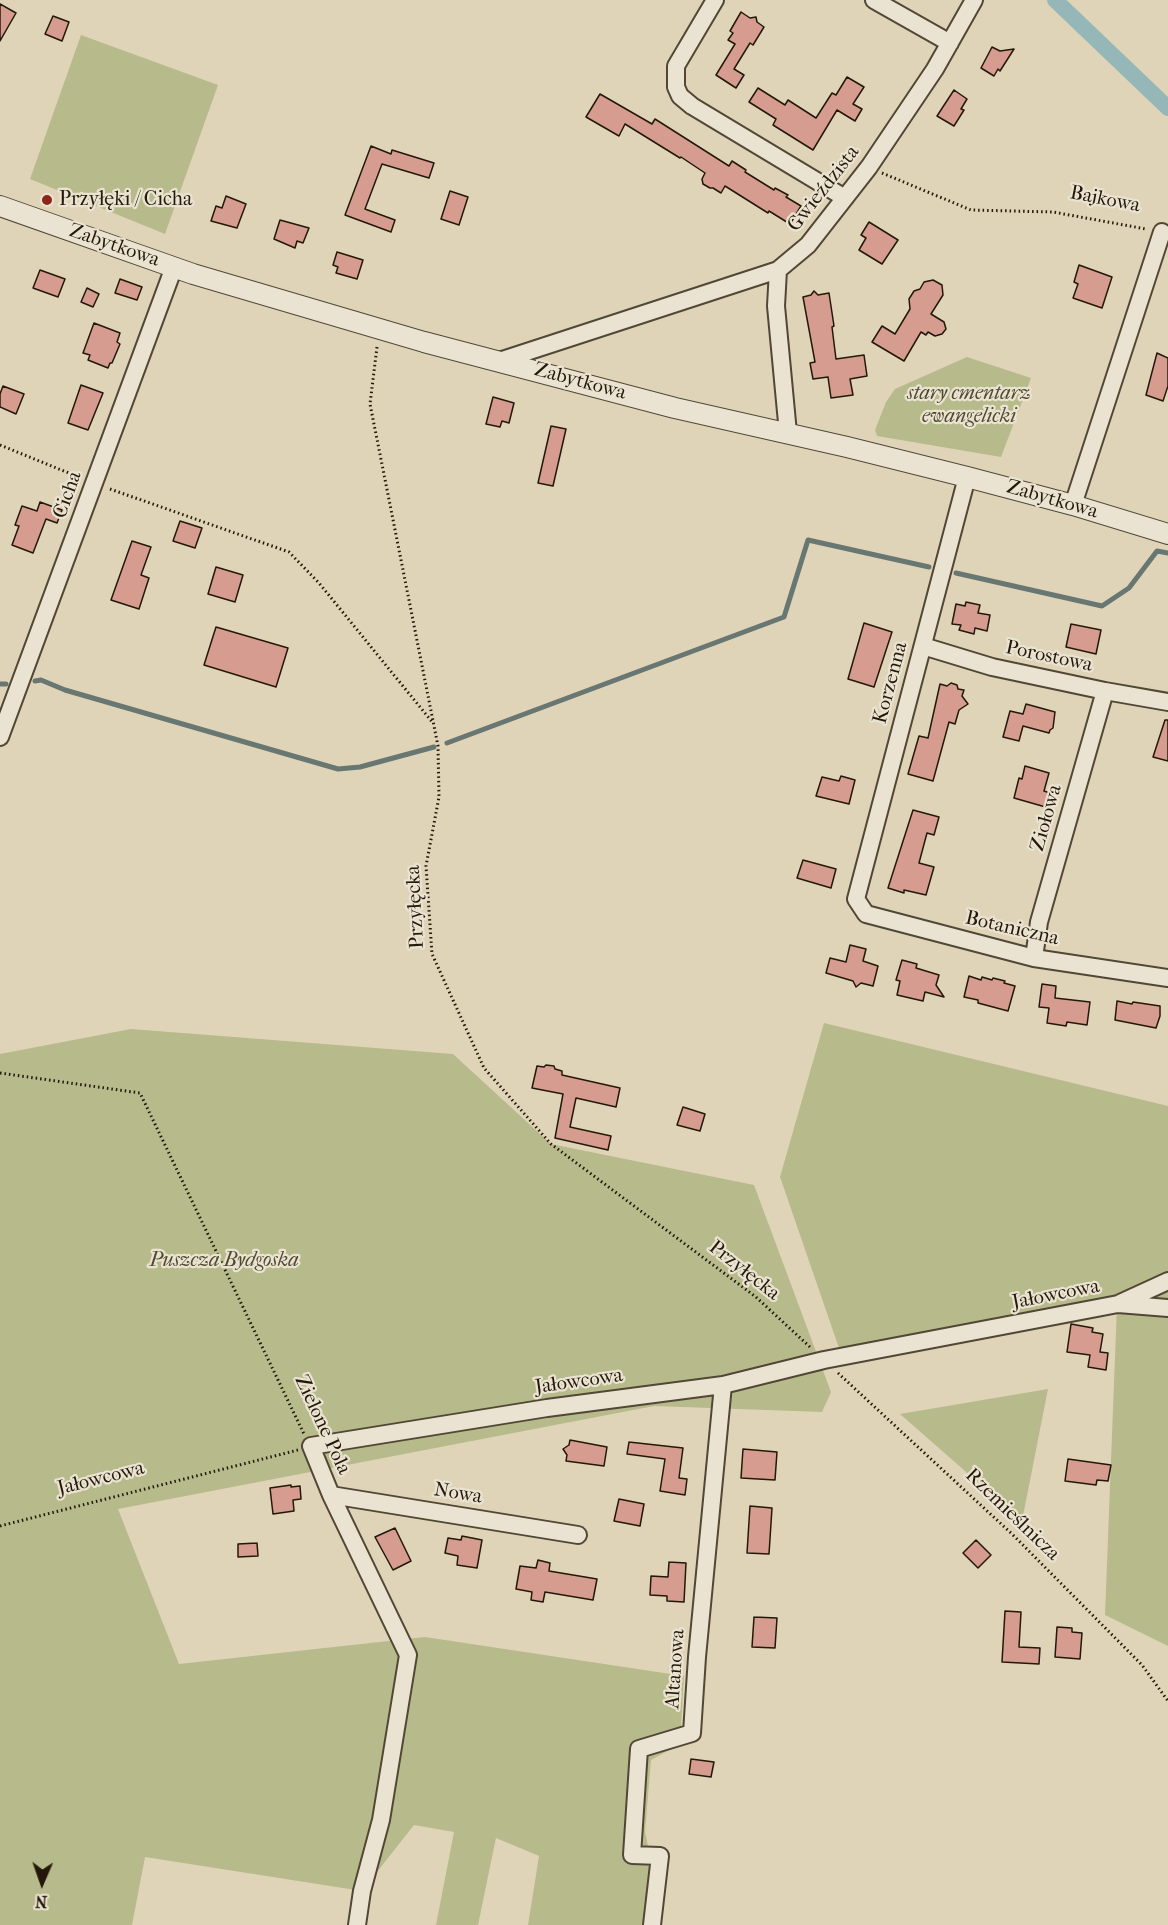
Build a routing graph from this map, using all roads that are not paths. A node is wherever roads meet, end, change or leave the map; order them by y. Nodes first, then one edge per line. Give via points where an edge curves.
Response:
1 (715, 0) edge
2 (874, 0) edge
3 (974, 0) edge
4 (950, 43) junction
5 (845, 198) junction
6 (0, 206) edge
7 (1162, 232) road end
8 (174, 267) junction
9 (778, 270) junction
10 (499, 361) junction
11 (788, 433) junction
12 (967, 477) junction
13 (1073, 505) junction
14 (1168, 534) edge
15 (923, 646) junction
16 (1105, 691) junction
17 (1168, 702) edge
18 (0, 737) edge
19 (856, 899) joint
20 (1034, 958) junction
21 (1168, 978) edge
22 (1168, 1281) edge
23 (1118, 1304) junction
24 (1168, 1308) edge
25 (723, 1385) junction
26 (311, 1446) joint
27 (331, 1495) junction
28 (578, 1536) dead end
29 (357, 1925) edge
30 (652, 1925) edge

1 - 5 street via 676,66 680,96
2 - 4 street
3 - 4 street, Gwieździsta
4 - 5 street, Gwieździsta
5 - 9 street, Gwieździsta via 808,245
6 - 8 street, Zabytkowa
7 - 13 street, Bajkowa
8 - 10 street, Zabytkowa
8 - 18 street, Cicha
9 - 10 street, Gwieździsta
9 - 11 street via 776,306
10 - 11 street, Zabytkowa via 675,408
11 - 12 street, Zabytkowa
12 - 13 street, Zabytkowa
12 - 15 street, Korzenna
13 - 14 street, Zabytkowa
15 - 16 street, Porostowa via 992,667
15 - 19 street, Korzenna
16 - 17 street, Porostowa
16 - 20 street, Ziołowa via 1039,922
19 - 20 street, Botaniczna via 866,914
20 - 21 street, Botaniczna
22 - 23 street
23 - 24 street, Jałowcowa
23 - 25 street, Jałowcowa via 824,1360
25 - 26 street, Jałowcowa via 547,1408
25 - 30 street, Altanowa via 692,1733 639,1749 632,1855 660,1856
26 - 27 street, Zielone Pola
27 - 28 street, Nowa
27 - 29 street, Zielone Pola via 408,1655 381,1820

